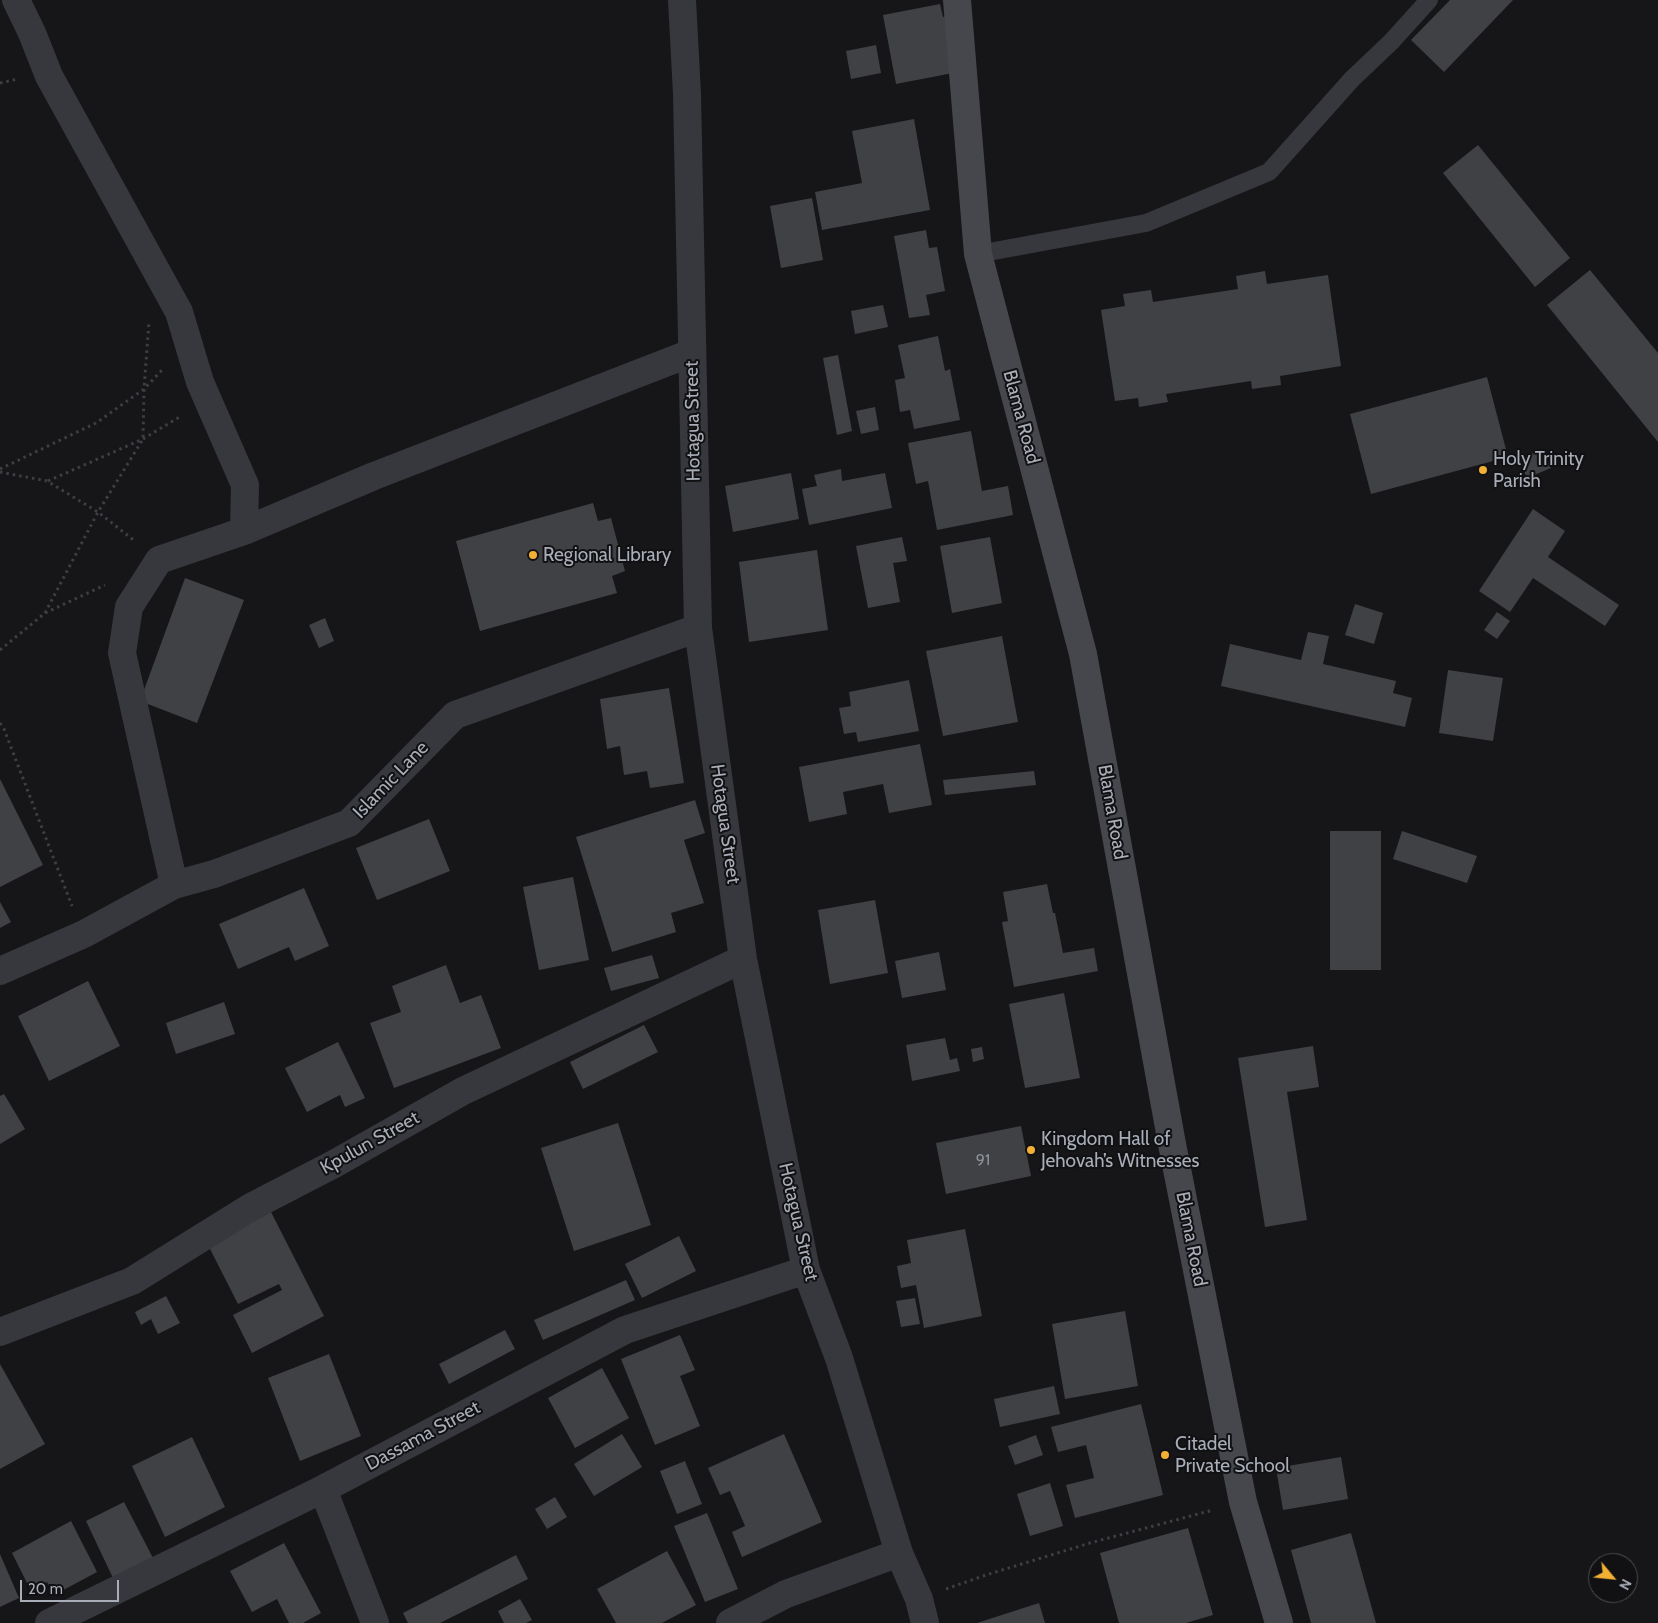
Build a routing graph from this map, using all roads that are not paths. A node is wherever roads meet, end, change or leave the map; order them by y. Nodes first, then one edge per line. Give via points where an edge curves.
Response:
1 (16, 0) edge
2 (682, 0) edge
3 (956, 0) edge
4 (1429, 0) edge
5 (978, 254) junction
6 (691, 353) junction
7 (244, 531) junction
8 (698, 628) junction
9 (174, 885) junction
10 (743, 959) junction
11 (0, 971) edge
12 (806, 1270) junction
13 (0, 1332) edge
14 (323, 1489) junction
15 (899, 1553) junction
16 (922, 1611) edge
17 (49, 1623) edge
18 (375, 1623) edge
19 (730, 1623) edge
20 (1279, 1623) edge

1 - 7 street via 49,76 179,312 200,382 245,485
2 - 6 street, Hotagua Street via 687,94
3 - 5 street, Blama Road
4 - 5 lane via 1392,42 1352,79 1269,172 1146,223
5 - 20 street, Blama Road via 1083,654 1172,1144 1243,1502
6 - 7 street via 374,476
6 - 8 street, Hotagua Street
7 - 9 street via 159,560 129,607 122,653
8 - 9 street, Islamic Lane via 455,715 349,823 214,874
8 - 10 street, Hotagua Street
9 - 11 street, Islamic Lane via 84,934
10 - 12 street, Hotagua Street
10 - 13 street, Kpulun Street via 463,1091 250,1207 132,1281
12 - 14 street, Dassama Street via 625,1330
12 - 15 street, Hotagua Street via 839,1358
14 - 17 street, Dassama Street
14 - 18 street
15 - 16 street, Hotagua Street
15 - 19 street via 786,1594

